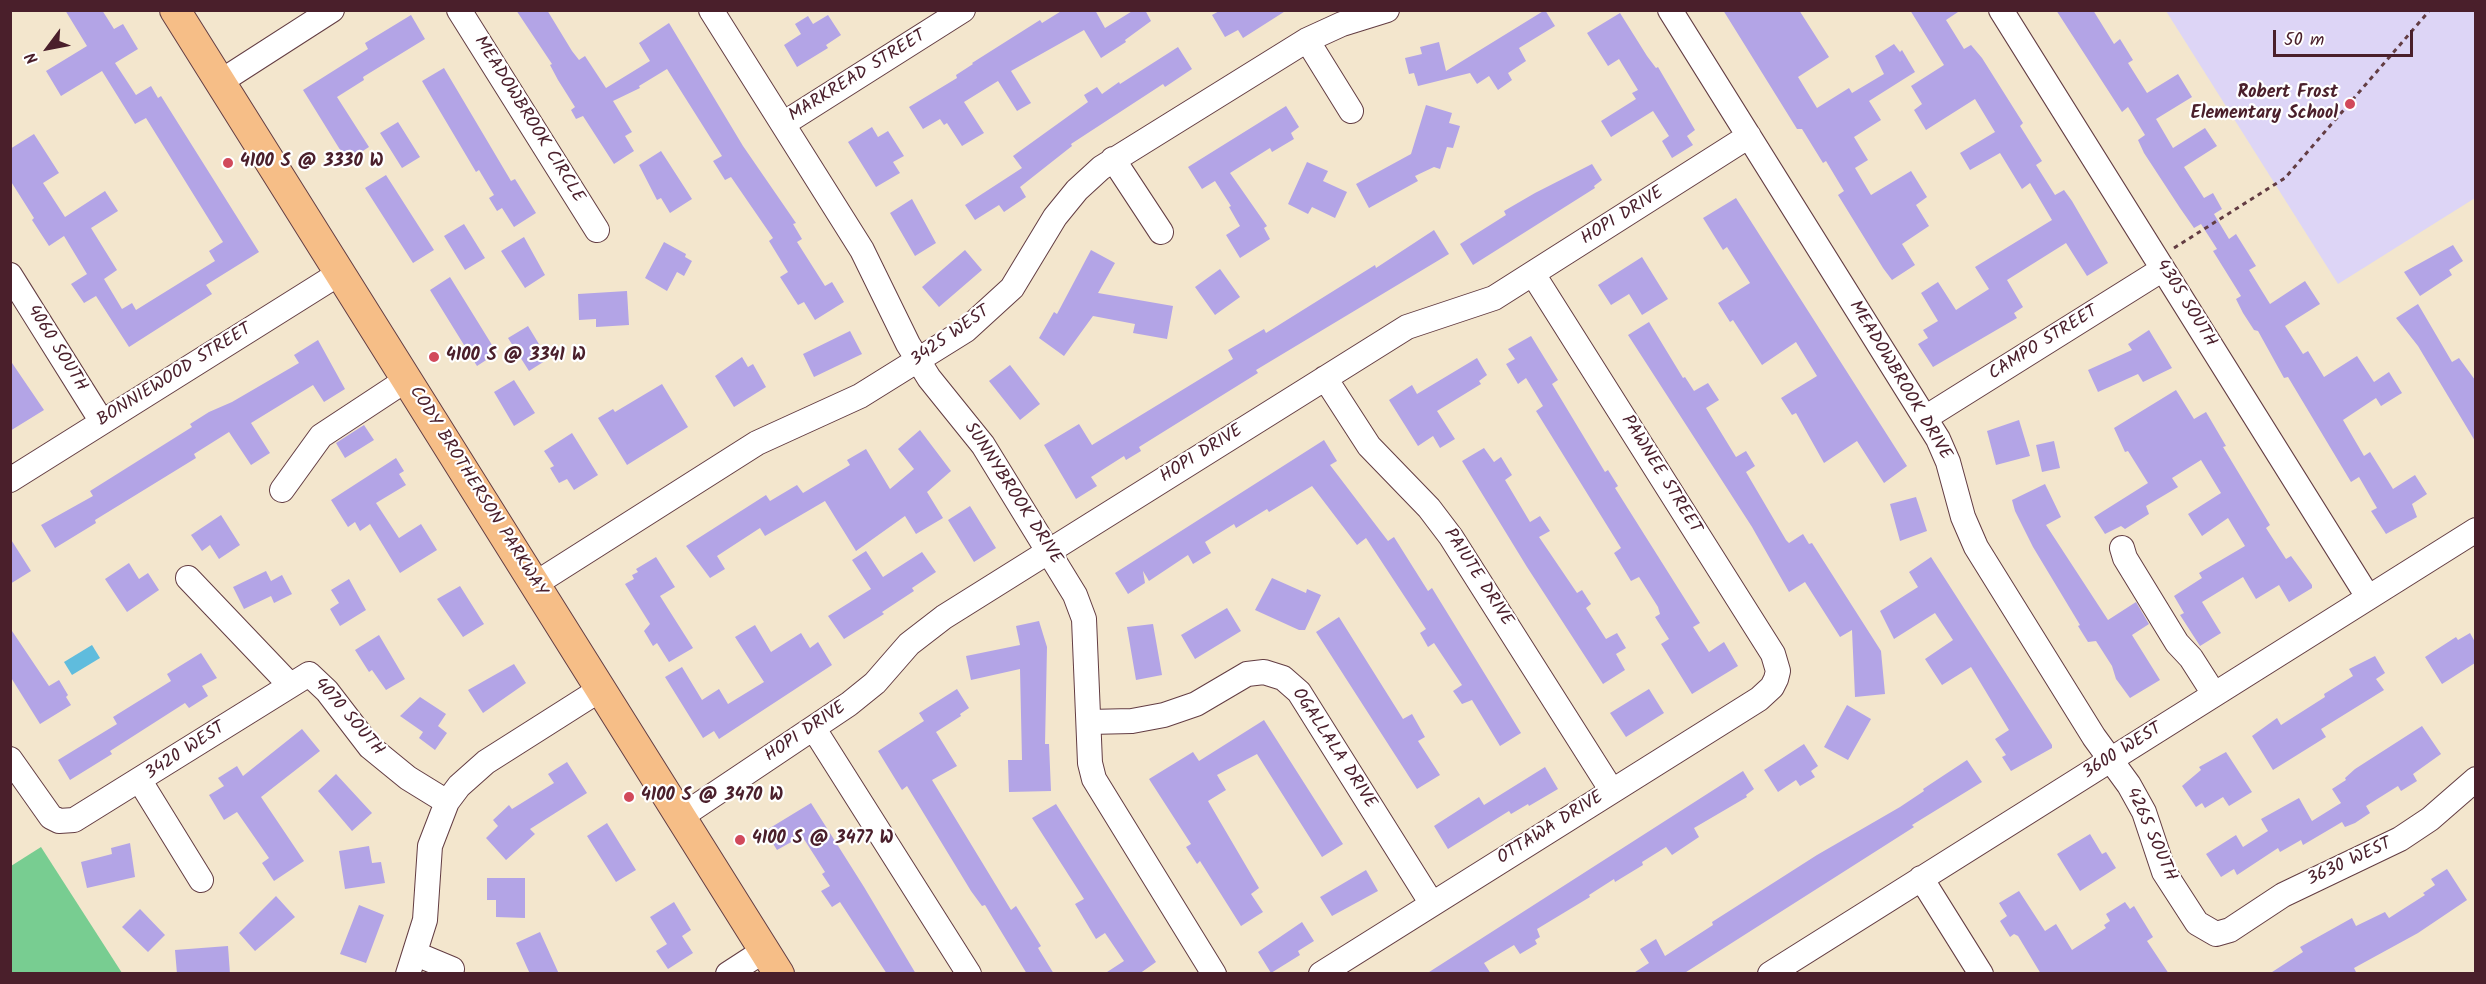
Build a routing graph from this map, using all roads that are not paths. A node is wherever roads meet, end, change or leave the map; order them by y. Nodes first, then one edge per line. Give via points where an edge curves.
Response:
1 (175, 10) edge
2 (332, 10) edge
3 (459, 10) edge
4 (711, 10) edge
5 (963, 10) edge
6 (1387, 10) edge
7 (1670, 10) edge
8 (2001, 10) edge
9 (1307, 40) junction
10 (220, 82) junction
11 (1351, 111) dead end
12 (783, 124) junction
13 (1749, 136) junction
14 (1113, 159) junction
15 (597, 230) dead end
16 (1161, 232) dead end
17 (2166, 260) junction
18 (340, 273) junction
19 (1533, 273) junction
20 (10, 275) edge
21 (918, 361) junction
22 (1325, 378) junction
23 (406, 380) junction
24 (1925, 418) junction
25 (102, 422) junction
26 (10, 480) edge
27 (282, 490) dead end
28 (2475, 530) edge
29 (2122, 548) dead end
30 (1050, 551) junction
31 (188, 578) dead end
32 (535, 584) junction
33 (2368, 597) junction
34 (300, 679) junction
35 (1776, 679) joint
36 (601, 689) junction
37 (2214, 694) junction
38 (1089, 722) junction
39 (814, 729) junction
40 (10, 759) edge
41 (2110, 759) junction
42 (2475, 779) edge
43 (140, 781) junction
44 (1612, 791) junction
45 (447, 802) junction
46 (682, 816) junction
47 (1921, 878) junction
48 (201, 880) dead end
49 (1432, 904) junction
50 (2216, 934) joint
51 (772, 962) edge
52 (412, 964) edge
53 (452, 969) dead end
54 (1777, 972) edge
55 (728, 974) edge
56 (969, 974) edge
57 (1214, 974) edge
58 (1321, 974) edge
59 (1981, 974) edge

1 - 10 main road, CODY BROTHERSON PARKWAY
2 - 10 street
3 - 15 street, MEADOWBROOK CIRCLE
4 - 12 street, SUNNYBROOK DRIVE
5 - 12 street, MARKREAD STREET
6 - 9 street, 3425 WEST
7 - 13 street, MEADOWBROOK DRIVE
8 - 17 street, 4305 SOUTH
9 - 11 street
9 - 14 street, 3425 WEST
10 - 18 main road, CODY BROTHERSON PARKWAY
12 - 21 street, SUNNYBROOK DRIVE via 862,250
13 - 19 street, HOPI DRIVE
13 - 24 street, MEADOWBROOK DRIVE
14 - 16 street
14 - 21 street, 3425 WEST via 1066,203 1023,273 998,303 966,330
17 - 24 street, CAMPO STREET
17 - 33 street, 4305 SOUTH
18 - 23 main road, CODY BROTHERSON PARKWAY
18 - 25 street, BONNIEWOOD STREET
19 - 22 street, HOPI DRIVE via 1484,302 1417,321
19 - 35 street, PAWNEE STREET via 1773,654
20 - 25 street, 4060 SOUTH
21 - 30 street, SUNNYBROOK DRIVE via 983,445
21 - 32 street, 3425 WEST via 854,399 757,443
22 - 30 street, HOPI DRIVE
22 - 44 street, PAIUTE DRIVE via 1381,461 1441,521
23 - 27 street via 321,436
23 - 32 main road, CODY BROTHERSON PARKWAY
24 - 41 street, MEADOWBROOK DRIVE via 1948,462 1976,547
25 - 26 street, BONNIEWOOD STREET
28 - 33 street, 3600 WEST
29 - 37 street via 2172,633
30 - 38 street, SUNNYBROOK DRIVE via 1082,612
30 - 39 street, HOPI DRIVE via 931,626 862,694
31 - 34 street, 4070 SOUTH
32 - 36 main road, CODY BROTHERSON PARKWAY
33 - 37 street, 3600 WEST
34 - 43 street, 3420 WEST
34 - 45 street, 4070 SOUTH via 327,691 370,747 408,778
35 - 44 street, OTTAWA DRIVE via 1759,699
36 - 45 street via 486,762
36 - 46 main road, CODY BROTHERSON PARKWAY
37 - 41 street, 3600 WEST
38 - 49 street, OGALLALA DRIVE via 1132,721 1164,715 1196,704 1246,674 1264,672 1283,678 1299,692
38 - 57 street, SUNNYBROOK DRIVE via 1090,763 1098,788
39 - 46 street, HOPI DRIVE
39 - 56 street
40 - 43 street, 3420 WEST via 44,811 59,821 80,817
41 - 47 street, 3600 WEST
41 - 50 street, 4265 SOUTH via 2144,812 2170,883 2197,923
42 - 50 street, 3630 WEST via 2430,819 2386,848 2296,889 2230,930
43 - 48 street
44 - 49 street, OTTAWA DRIVE
45 - 52 street via 430,846 425,920
46 - 51 main road, CODY BROTHERSON PARKWAY
47 - 54 street, 3600 WEST
47 - 59 street
49 - 58 street, OTTAWA DRIVE
51 - 55 street
52 - 53 street

